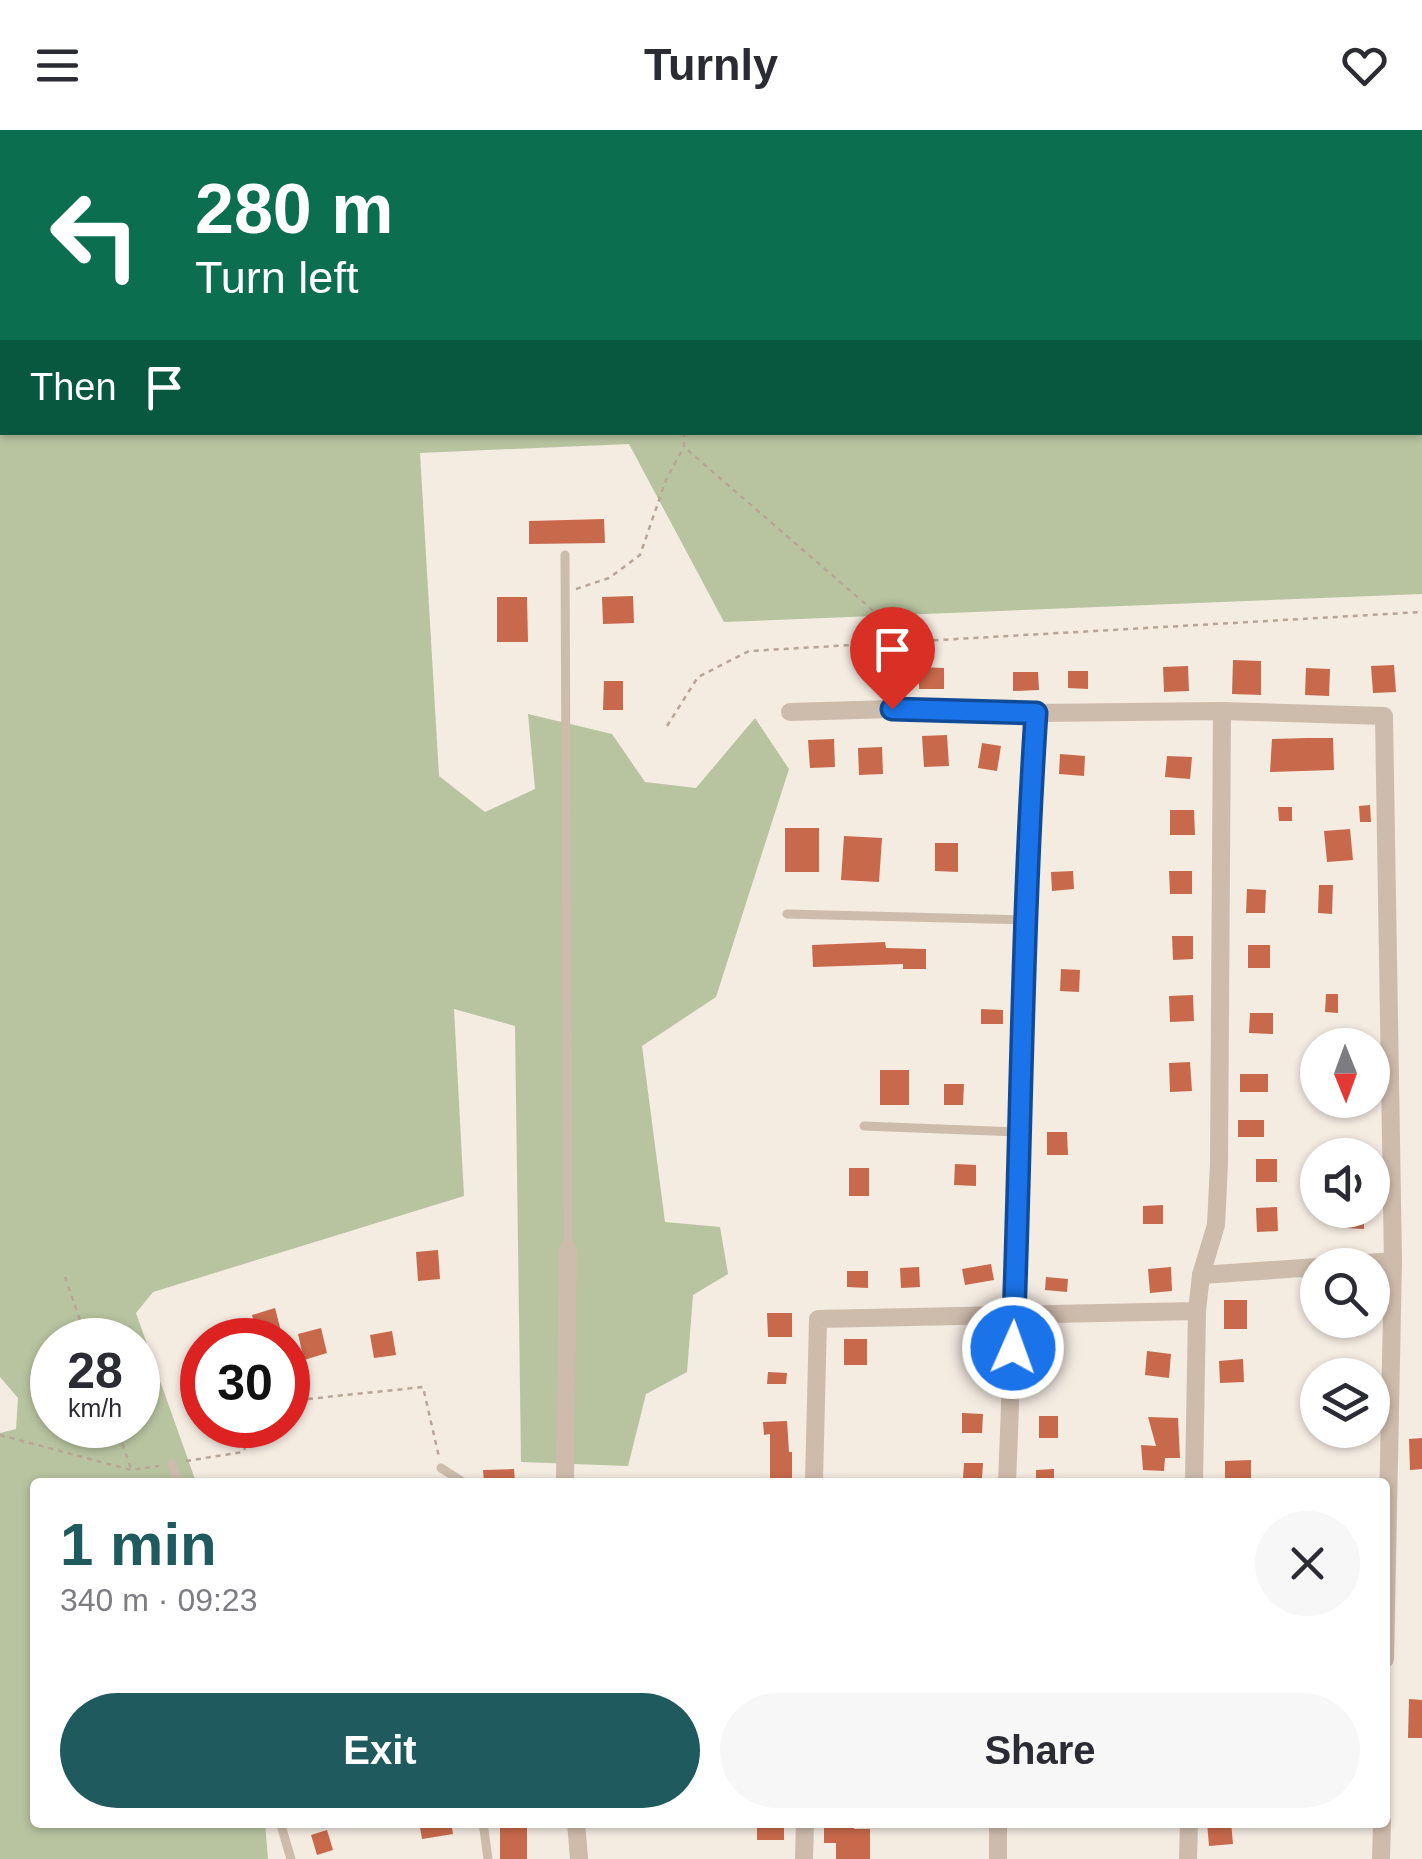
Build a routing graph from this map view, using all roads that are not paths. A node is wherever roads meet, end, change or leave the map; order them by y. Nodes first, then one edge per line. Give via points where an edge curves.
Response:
1 (566, 554) dead end
2 (1222, 711) junction
3 (790, 712) dead end
4 (1036, 713) junction
5 (787, 914) dead end
6 (1023, 920) junction
7 (864, 1126) dead end
8 (1021, 1132) junction
9 (568, 1249) joint
10 (1390, 1261) edge
11 (1393, 1261) junction
12 (1300, 1268) edge
13 (1202, 1276) junction
14 (1197, 1311) junction
15 (1014, 1315) junction
16 (172, 1464) road end
17 (441, 1468) road end
18 (177, 1478) edge
19 (457, 1478) edge
20 (565, 1478) edge
21 (814, 1478) edge
22 (1007, 1478) edge
23 (1194, 1478) edge
24 (1389, 1478) edge
25 (282, 1828) edge
26 (484, 1828) edge
27 (576, 1828) edge
28 (805, 1828) edge
29 (998, 1828) edge
30 (1188, 1828) edge
31 (1382, 1828) edge
32 (290, 1859) edge
33 (488, 1859) edge
34 (579, 1859) edge
35 (804, 1859) edge
36 (998, 1859) edge
37 (1188, 1859) edge
38 (1381, 1859) edge

1 - 9 lane
2 - 4 street
2 - 11 street via 1384,716
2 - 13 street via 1218,1180 1216,1226
3 - 4 street
4 - 6 street
5 - 6 lane
6 - 8 street
7 - 8 lane
8 - 15 street
9 - 20 street
10 - 11 street
11 - 24 street
12 - 13 street
13 - 14 street
14 - 15 street
14 - 23 street
15 - 21 street via 818,1319
15 - 22 street
16 - 18 lane
17 - 19 lane
25 - 32 lane
26 - 33 lane
27 - 34 street
28 - 35 street
29 - 36 street
30 - 37 street
31 - 38 street

